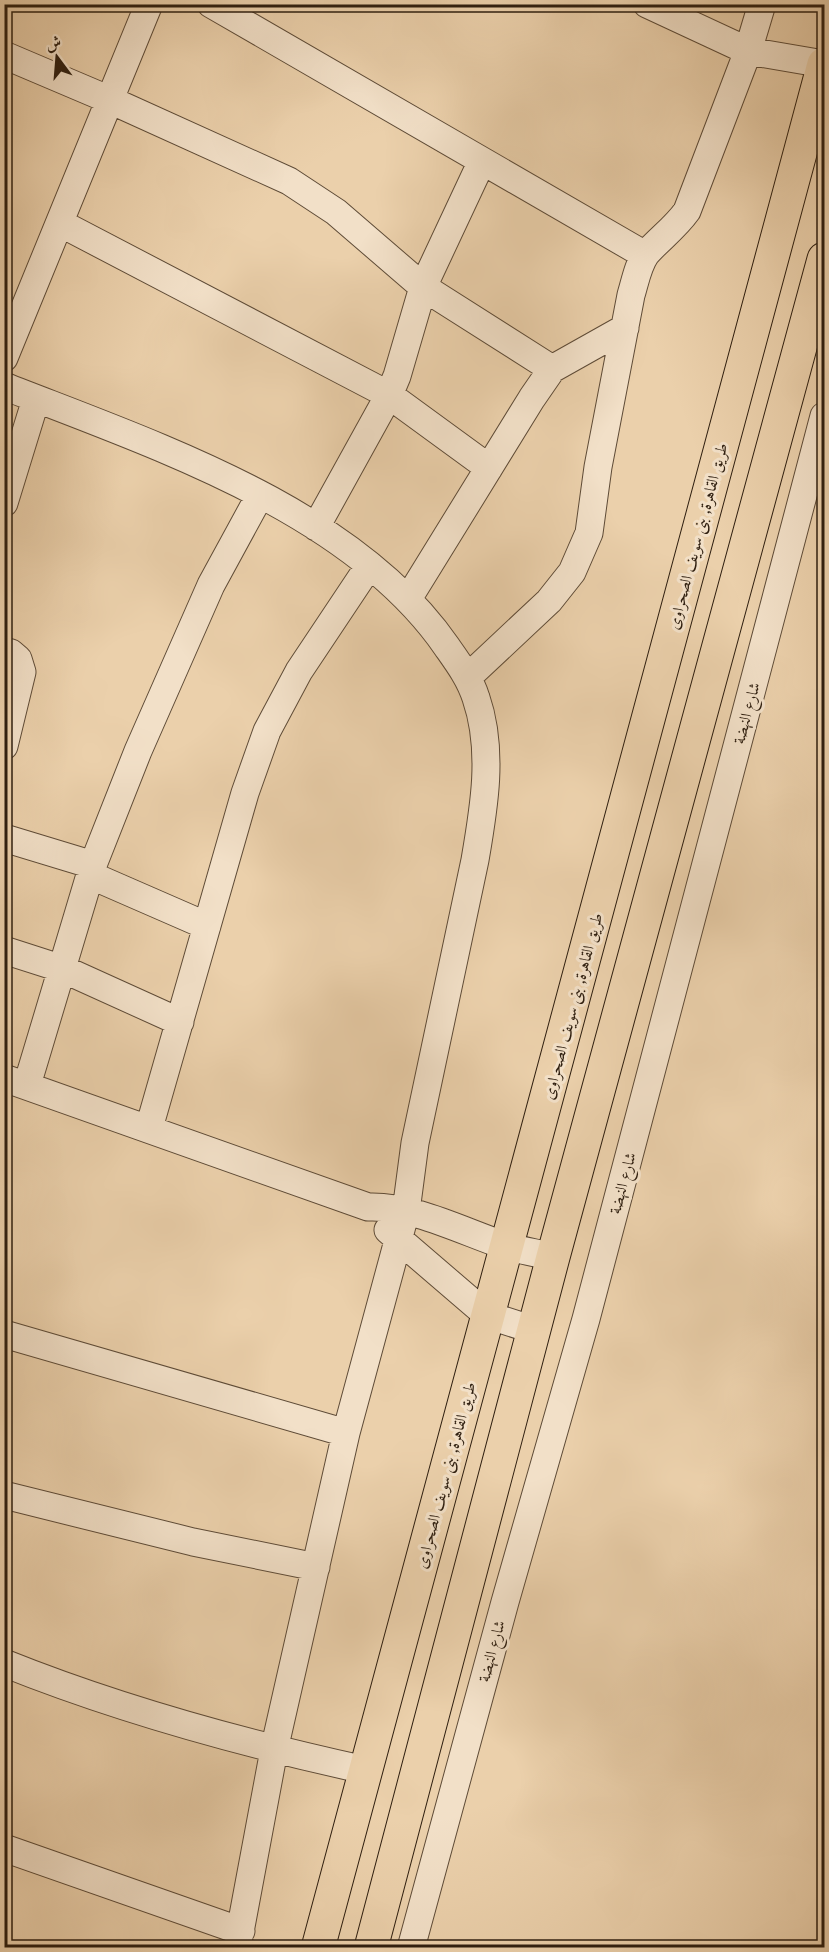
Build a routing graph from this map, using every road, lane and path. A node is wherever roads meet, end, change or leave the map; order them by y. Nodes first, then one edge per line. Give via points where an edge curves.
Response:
1 (149, 4) edge
2 (211, 4) edge
3 (647, 4) edge
4 (762, 4) edge
5 (748, 51) junction
6 (4, 55) edge
7 (824, 64) edge
8 (110, 100) junction
9 (482, 161) junction
10 (60, 223) junction
11 (645, 255) junction
12 (825, 259) edge
13 (423, 286) junction
14 (625, 328) junction
15 (4, 358) edge
16 (552, 369) junction
17 (4, 386) edge
18 (389, 395) junction
19 (36, 399) junction
20 (825, 416) edge
21 (489, 468) junction
22 (260, 495) junction
23 (4, 503) edge
24 (316, 527) junction
25 (369, 566) junction
26 (408, 599) junction
27 (4, 651) edge
28 (468, 677) junction
29 (4, 746) edge
30 (4, 838) edge
31 (91, 870) junction
32 (207, 926) junction
33 (4, 950) edge
34 (63, 969) junction
35 (180, 1022) junction
36 (16, 1081) edge
37 (149, 1128) junction
38 (368, 1207) junction
39 (406, 1211) junction
40 (399, 1241) junction
41 (507, 1246) junction
42 (554, 1257) junction
43 (487, 1315) junction
44 (534, 1330) junction
45 (4, 1334) edge
46 (346, 1433) junction
47 (4, 1495) edge
48 (316, 1567) junction
49 (4, 1663) edge
50 (274, 1750) junction
51 (365, 1770) junction
52 (4, 1848) edge
53 (239, 1939) edge
54 (318, 1947) edge
55 (370, 1947) edge
56 (411, 1947) edge

1 - 8 street
2 - 9 street
3 - 5 street
4 - 5 street
5 - 7 street
5 - 11 street via 687,212
6 - 8 street
7 - 41 main road, طريق القاهرة, بنى سويف الصحراوى
8 - 10 street
8 - 13 street via 289,181 336,212
9 - 11 street
9 - 13 street
10 - 15 street
10 - 18 street
11 - 14 street
12 - 42 main road
13 - 16 street
13 - 18 street
14 - 16 street
14 - 28 street via 589,534 572,572 549,601
16 - 21 street
17 - 19 street
18 - 21 street
18 - 24 street
19 - 22 street via 207,467
19 - 23 street
20 - 56 street, شارع النهضة via 586,1319
21 - 26 street
22 - 24 street
22 - 31 street via 212,585 138,751
24 - 25 street
25 - 26 street
25 - 32 street via 299,671 267,731
26 - 28 street
27 - 29 street via 18,659 21,672
28 - 39 street via 485,736 483,815 415,1143
30 - 31 street
31 - 32 street
31 - 34 street
32 - 35 street
33 - 34 street
34 - 35 street
34 - 36 street
35 - 37 street
36 - 37 street
37 - 38 street
38 - 39 street
38 - 40 street
39 - 40 street
39 - 41 street
40 - 43 street
40 - 46 street
41 - 42 street
41 - 43 main road, طريق القاهرة, بنى سويف الصحراوى
42 - 44 main road
43 - 44 street
43 - 51 main road, طريق القاهرة, بنى سويف الصحراوى
44 - 55 main road
45 - 46 street
46 - 48 street
47 - 48 street via 193,1542
48 - 50 street
49 - 50 street via 99,1699
50 - 51 street
50 - 53 street
51 - 54 main road, طريق القاهرة, بنى سويف الصحراوى
52 - 53 street

